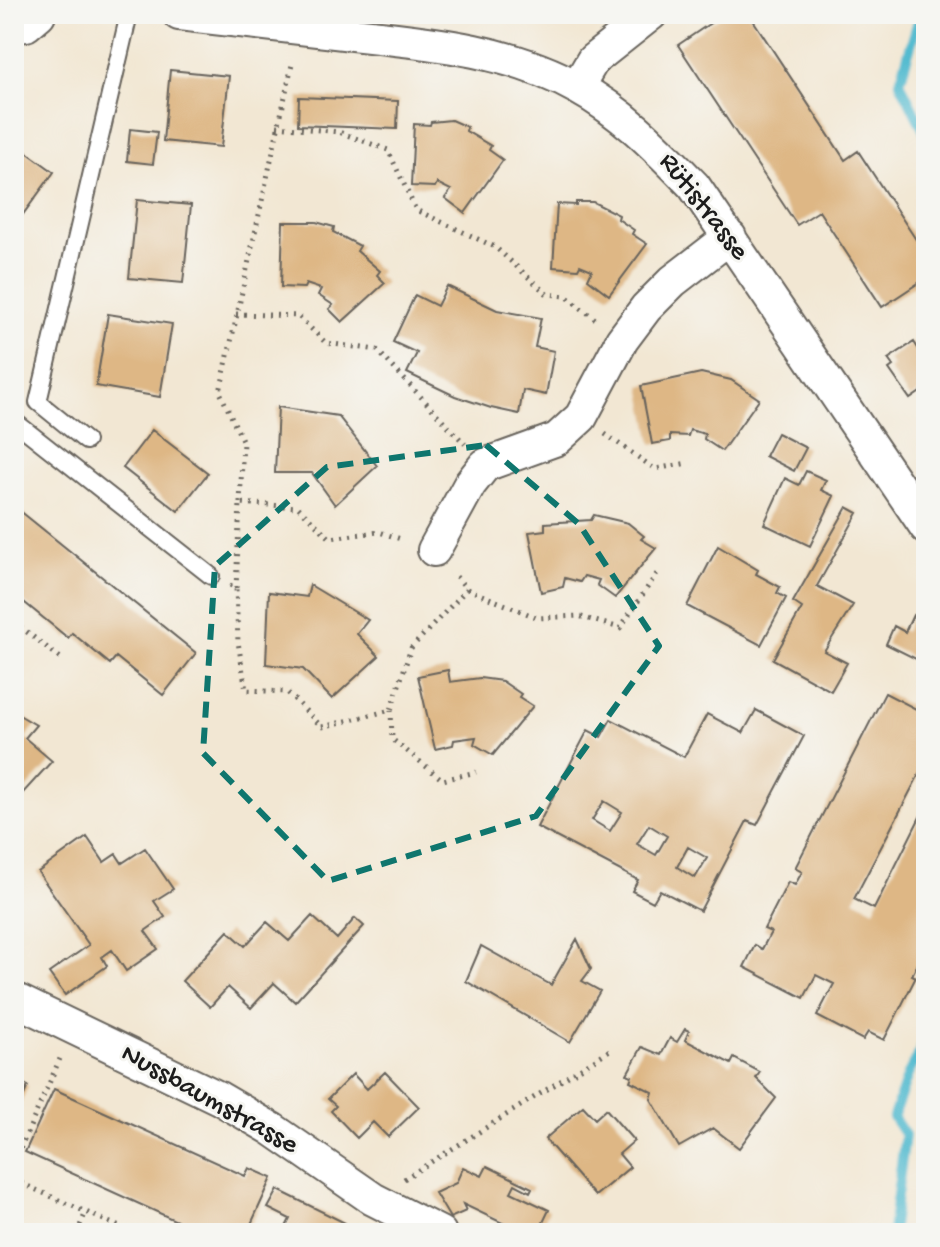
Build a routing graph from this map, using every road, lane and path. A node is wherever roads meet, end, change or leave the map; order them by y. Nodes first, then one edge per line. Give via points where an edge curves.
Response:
1 (39, 14) edge
2 (129, 14) edge
3 (179, 14) edge
4 (651, 14) edge
5 (14, 27) edge
6 (301, 28) junction
7 (577, 87) junction
8 (277, 126) junction
9 (730, 237) junction
10 (236, 314) junction
11 (622, 340) junction
12 (581, 417) junction
13 (14, 421) edge
14 (443, 422) dead end
15 (86, 441) dead end
16 (688, 463) dead end
17 (240, 503) junction
18 (926, 527) edge
19 (434, 550) junction
20 (660, 569) dead end
21 (211, 576) joint
22 (236, 588) junction
23 (467, 589) junction
24 (14, 622) edge
25 (63, 660) dead end
26 (391, 710) junction
27 (476, 772) dead end
28 (14, 999) edge
29 (74, 1027) junction
30 (613, 1048) dead end
31 (14, 1163) edge
32 (14, 1180) edge
33 (373, 1199) junction
34 (86, 1212) junction
35 (77, 1233) edge
36 (133, 1233) edge
37 (440, 1233) edge

1 - 5 street
2 - 15 lane via 38,402
3 - 6 street, Rütistrasse
4 - 7 street via 593,60
6 - 7 street, Rütistrasse via 487,53
6 - 8 path
7 - 9 street, Rütistrasse via 651,141 694,186
8 - 10 path
8 - 11 path via 339,132 388,150 416,210 495,247 547,294 566,296
9 - 11 street via 673,281
9 - 18 street, Rütistrasse
10 - 14 path via 298,316 326,343 377,350
10 - 17 path via 220,392 243,442
11 - 12 street
12 - 16 path via 655,469
12 - 19 street via 557,439 485,465
13 - 21 lane
17 - 19 path via 298,507 330,538 379,532
17 - 22 path
19 - 23 path
20 - 23 path via 620,628 578,616 538,618
21 - 22 path
22 - 26 path via 246,690 287,692 322,727
23 - 26 path via 411,648
24 - 25 path
26 - 27 path via 392,739 443,780
28 - 29 street, Nussbaumstrasse
29 - 31 path
29 - 33 street, Nussbaumstrasse via 219,1098
30 - 33 path
32 - 34 path
33 - 37 street, Nussbaumstrasse
34 - 35 path
34 - 36 path

